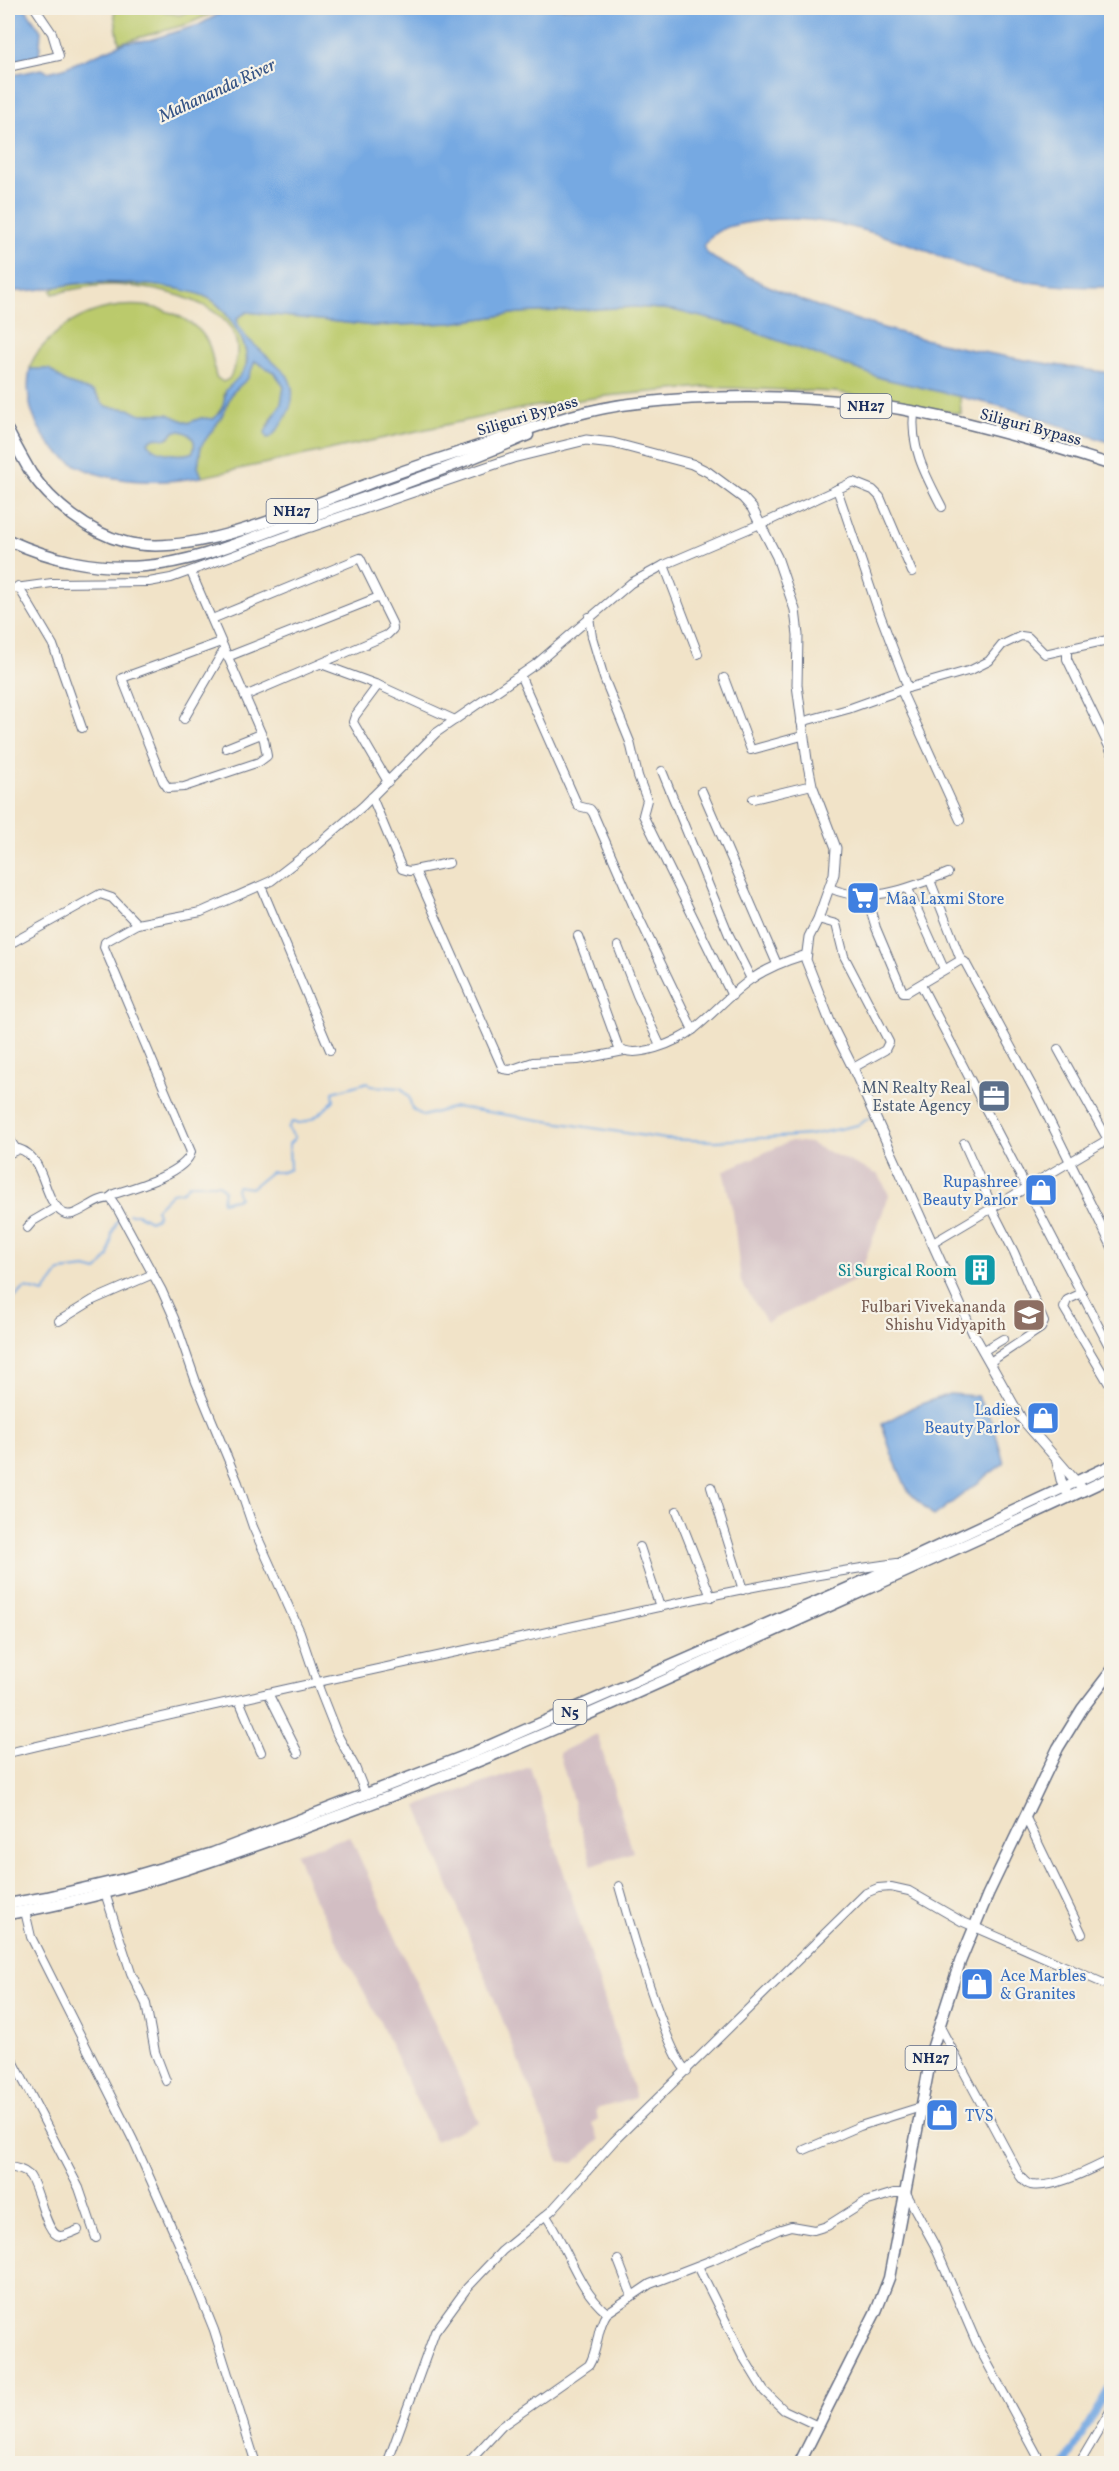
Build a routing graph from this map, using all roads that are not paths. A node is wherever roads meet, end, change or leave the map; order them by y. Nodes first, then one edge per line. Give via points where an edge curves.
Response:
1 (35, 8) edge
2 (8, 67) edge
3 (614, 407) junction
4 (914, 412) junction
5 (8, 431) edge
6 (1112, 465) edge
7 (837, 489) junction
8 (942, 507) dead end
9 (290, 524) junction
10 (760, 524) junction
11 (311, 527) junction
12 (8, 540) edge
13 (664, 564) junction
14 (190, 572) junction
15 (912, 572) dead end
16 (18, 586) junction
17 (8, 589) edge
18 (379, 597) junction
19 (589, 617) junction
20 (212, 618) junction
21 (1112, 639) edge
22 (224, 650) junction
23 (1067, 650) junction
24 (698, 654) dead end
25 (321, 664) junction
26 (520, 675) junction
27 (724, 678) dead end
28 (378, 685) junction
29 (905, 689) junction
30 (245, 696) junction
31 (184, 720) dead end
32 (455, 720) junction
33 (798, 724) junction
34 (82, 728) dead end
35 (261, 734) junction
36 (802, 736) junction
37 (226, 748) dead end
38 (1112, 753) edge
39 (662, 771) dead end
40 (388, 782) junction
41 (812, 784) junction
42 (702, 791) dead end
43 (372, 797) junction
44 (753, 799) dead end
45 (960, 820) dead end
46 (449, 863) dead end
47 (415, 870) junction
48 (948, 873) dead end
49 (930, 880) junction
50 (261, 886) junction
51 (830, 888) junction
52 (908, 889) junction
53 (866, 895) junction
54 (818, 919) junction
55 (137, 924) junction
56 (578, 936) dead end
57 (8, 945) edge
58 (618, 946) dead end
59 (805, 955) junction
60 (961, 960) junction
61 (777, 964) junction
62 (944, 969) junction
63 (751, 980) junction
64 (921, 985) junction
65 (732, 996) junction
66 (693, 1030) junction
67 (660, 1045) junction
68 (1058, 1049) dead end
69 (330, 1050) dead end
70 (624, 1051) junction
71 (853, 1068) junction
72 (8, 1137) edge
73 (1110, 1141) edge
74 (964, 1143) dead end
75 (16, 1149) junction
76 (8, 1154) edge
77 (1070, 1162) junction
78 (1027, 1188) junction
79 (110, 1198) junction
80 (57, 1207) junction
81 (993, 1208) junction
82 (27, 1228) dead end
83 (933, 1243) junction
84 (1112, 1247) edge
85 (153, 1274) junction
86 (1082, 1293) junction
87 (59, 1321) dead end
88 (1112, 1333) edge
89 (1103, 1337) junction
90 (1003, 1339) dead end
91 (983, 1351) junction
92 (1112, 1352) edge
93 (990, 1362) junction
94 (1112, 1389) edge
95 (1058, 1462) junction
96 (1112, 1465) edge
97 (1112, 1477) edge
98 (1077, 1480) junction
99 (711, 1487) dead end
100 (1083, 1491) junction
101 (1066, 1492) junction
102 (677, 1511) dead end
103 (640, 1547) dead end
104 (901, 1562) junction
105 (743, 1590) junction
106 (711, 1596) junction
107 (660, 1607) junction
108 (1112, 1670) edge
109 (317, 1683) junction
110 (268, 1693) junction
111 (239, 1700) junction
112 (261, 1752) dead end
113 (298, 1752) dead end
114 (8, 1753) edge
115 (366, 1795) junction
116 (1025, 1816) junction
117 (619, 1886) dead end
118 (105, 1893) junction
119 (8, 1904) edge
120 (25, 1911) junction
121 (8, 1914) edge
122 (974, 1926) junction
123 (1082, 1934) dead end
124 (1112, 1987) edge
125 (939, 2024) junction
126 (8, 2051) edge
127 (687, 2071) junction
128 (166, 2081) dead end
129 (921, 2107) junction
130 (804, 2150) dead end
131 (1112, 2158) edge
132 (8, 2167) edge
133 (906, 2193) junction
134 (546, 2216) junction
135 (78, 2230) dead end
136 (96, 2238) dead end
137 (618, 2260) dead end
138 (698, 2265) junction
139 (632, 2296) junction
140 (607, 2313) junction
141 (1112, 2408) edge
142 (818, 2426) junction
143 (256, 2463) edge
144 (387, 2463) edge
145 (467, 2463) edge
146 (799, 2463) edge
147 (1042, 2463) edge
148 (1079, 2463) edge

1 - 2 street via 51,33 59,56
3 - 4 highway, Siliguri Bypass / NH27 via 663,400 754,398 824,401
3 - 5 highway, Siliguri Bypass / NH27 via 570,414 219,536 166,546 125,542 74,516 32,474
3 - 9 highway, NH27 via 550,425 499,448
4 - 6 highway, Siliguri Bypass / NH27
4 - 8 street via 918,455
7 - 10 street
7 - 15 street via 853,482 876,492
7 - 29 street
9 - 11 main road
9 - 12 highway, NH27 via 210,552 143,566 73,563
10 - 11 main road via 743,498 692,464 586,440 513,458
10 - 13 street
10 - 33 main road via 777,557 795,610
11 - 14 street
13 - 19 street via 631,583
13 - 24 street
14 - 16 street via 149,582
14 - 20 street
16 - 17 street
16 - 34 street via 53,645
18 - 20 street via 360,558
18 - 22 street
18 - 25 street via 392,623 391,633
19 - 26 street
19 - 65 street via 604,678 630,742 647,800 643,815
20 - 22 street
21 - 23 street
22 - 30 street
22 - 31 street
22 - 35 street via 122,678 165,786 172,790 184,787 259,762 267,756
23 - 29 street via 1045,654 1028,637 1021,636 1000,647 986,664
23 - 38 street via 1067,659
25 - 28 street
25 - 30 street
26 - 32 street
26 - 66 street via 570,791 578,806 593,813
27 - 36 street via 751,750
28 - 32 street
28 - 40 street via 353,722
29 - 33 street
29 - 45 street
30 - 35 street
32 - 40 street via 436,733
33 - 36 main road
35 - 37 street
36 - 41 main road
39 - 63 street
40 - 43 street
41 - 44 street
41 - 51 main road via 836,848
42 - 61 street
43 - 47 street via 402,869
43 - 50 street via 320,844
46 - 47 street
47 - 70 street via 503,1070 533,1062 578,1060
48 - 49 street
49 - 52 street
49 - 60 street
50 - 55 street via 201,912
50 - 69 street
51 - 53 street
51 - 54 main road
52 - 53 street
52 - 62 street
53 - 64 street via 902,990 908,992
54 - 59 main road
54 - 71 street via 836,924 844,956 889,1042 885,1050
55 - 57 street via 112,898 100,894
55 - 79 street via 108,940 104,947 190,1152 182,1164 158,1178
56 - 70 street via 612,1032
58 - 67 street
59 - 61 street
59 - 71 main road via 822,1004
60 - 62 street
60 - 77 street
61 - 63 street
62 - 64 street
63 - 65 street
64 - 78 street
65 - 66 street
66 - 67 street
67 - 70 street via 645,1051
68 - 73 street
71 - 83 main road
72 - 75 street
73 - 77 street
74 - 81 street
75 - 76 street
75 - 80 street via 33,1157
77 - 78 street
77 - 84 street
78 - 81 street
78 - 86 street
79 - 80 street via 68,1215
79 - 85 street
80 - 82 street
81 - 83 street
81 - 93 street via 1044,1322 1041,1328
83 - 91 main road
85 - 87 street via 93,1300
85 - 109 street via 174,1318 253,1527 300,1632
86 - 89 street
86 - 94 street via 1067,1300 1064,1308
88 - 89 street
89 - 92 street
90 - 91 street
91 - 93 main road
93 - 95 main road via 1021,1418
95 - 98 main road
95 - 101 main road
96 - 98 highway, N5
97 - 100 highway, N5
98 - 100 main road
98 - 101 highway, N5
99 - 105 street
100 - 101 highway, N5
101 - 104 highway, N5
101 - 118 highway, N5 via 590,1716 477,1764 254,1848
102 - 106 street
103 - 107 street
104 - 105 street
104 - 115 highway, N5 via 581,1707
105 - 106 street
106 - 107 street
107 - 109 street
108 - 116 highway, NH27 via 1069,1728
109 - 110 street
109 - 115 street
110 - 111 street
110 - 113 street
111 - 112 street
111 - 114 street
115 - 119 highway, N5 via 213,1853 124,1879
116 - 122 highway, NH27
116 - 123 street
117 - 127 street via 677,2059
118 - 120 highway, N5
118 - 128 street via 131,1973 146,2004 155,2052
120 - 121 highway, N5
120 - 143 street via 31,1937 133,2140 202,2298
122 - 124 street
122 - 125 highway, NH27
122 - 127 street via 900,1888 878,1888 866,1893
125 - 129 highway, NH27
125 - 131 street via 1026,2183 1055,2182
126 - 136 street via 75,2180
127 - 134 street via 614,2141
129 - 130 street via 860,2126
129 - 133 highway, NH27
132 - 135 street via 30,2176 55,2234
133 - 138 street via 865,2202 814,2230 791,2226 778,2230
133 - 142 highway, NH27 via 885,2290
133 - 147 street via 934,2244 977,2344
134 - 140 street via 560,2236 584,2288
134 - 144 street via 502,2251 446,2314 431,2342
137 - 139 street
138 - 139 street via 650,2284
138 - 142 street via 764,2391 784,2410
139 - 140 street
140 - 145 street via 589,2365 502,2426
141 - 148 street
142 - 146 highway, NH27

